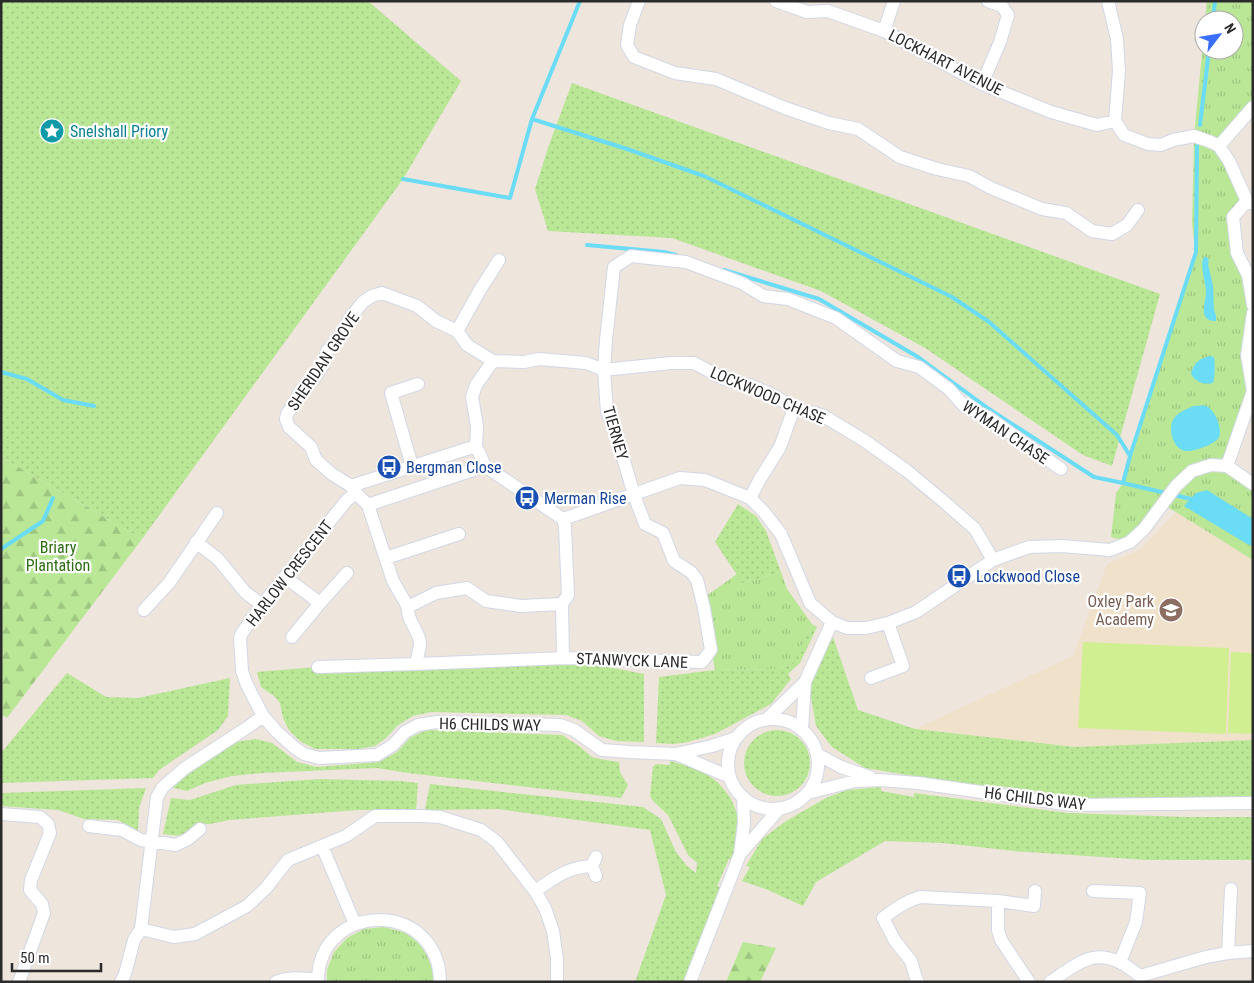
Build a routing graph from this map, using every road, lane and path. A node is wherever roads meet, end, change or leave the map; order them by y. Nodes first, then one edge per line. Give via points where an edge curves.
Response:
1 (639, 1) edge
2 (776, 1) edge
3 (894, 1) edge
4 (988, 1) edge
5 (1108, 1) edge
6 (884, 31) junction
7 (982, 84) junction
8 (1253, 107) edge
9 (1115, 121) junction
10 (1218, 146) junction
11 (1250, 203) edge
12 (1138, 210) dead end
13 (499, 260) dead end
14 (1253, 305) edge
15 (1253, 313) edge
16 (457, 331) junction
17 (1251, 339) edge
18 (493, 361) junction
19 (604, 370) junction
20 (418, 384) dead end
21 (794, 408) junction
22 (476, 446) junction
23 (412, 466) junction
24 (484, 466) junction
25 (1227, 466) junction
26 (1061, 469) dead end
27 (1253, 484) edge
28 (354, 490) junction
29 (634, 494) junction
30 (750, 498) junction
31 (368, 505) junction
32 (217, 513) dead end
33 (563, 518) junction
34 (459, 534) dead end
35 (196, 542) junction
36 (386, 558) junction
37 (994, 560) junction
38 (347, 573) dead end
39 (286, 577) junction
40 (320, 603) junction
41 (562, 604) junction
42 (262, 605) junction
43 (408, 607) junction
44 (144, 610) dead end
45 (832, 622) junction
46 (888, 623) junction
47 (292, 637) dead end
48 (563, 658) junction
49 (416, 664) junction
50 (318, 667) dead end
51 (871, 678) dead end
52 (805, 682) junction
53 (263, 716) junction
54 (766, 720) junction
55 (802, 730) junction
56 (736, 738) junction
57 (672, 754) junction
58 (817, 754) junction
59 (730, 777) junction
60 (879, 780) junction
61 (808, 793) junction
62 (743, 798) junction
63 (1253, 803) edge
64 (779, 809) junction
65 (1, 814) edge
66 (89, 826) dead end
67 (200, 829) dead end
68 (152, 841) junction
69 (322, 846) junction
70 (740, 854) junction
71 (595, 866) dead end
72 (1231, 889) dead end
73 (535, 891) junction
74 (1035, 891) dead end
75 (1093, 891) dead end
76 (998, 901) junction
77 (355, 924) junction
78 (141, 929) junction
79 (1253, 951) edge
80 (1228, 953) junction
81 (1120, 962) junction
82 (1140, 979) edge
83 (914, 980) edge
84 (318, 981) edge
85 (19, 982) edge
86 (121, 982) edge
87 (276, 982) edge
88 (440, 982) edge
89 (557, 982) edge
90 (690, 982) edge
91 (1030, 982) edge
92 (1050, 982) edge

1 - 12 street via 630,25 627,46 634,58 675,73 716,79 785,108 858,129 900,158 969,176 1042,209 1066,213 1092,231 1112,234 1127,225
2 - 6 street, LOCKHART AVENUE via 807,12 828,11
3 - 6 street
4 - 7 street via 1002,6 1008,15
5 - 9 street via 1117,39 1119,71
6 - 7 street, LOCKHART AVENUE
7 - 9 street, LOCKHART AVENUE via 1069,118 1097,125
8 - 10 street
9 - 10 street via 1124,135 1148,144 1161,145 1194,136
10 - 11 street
11 - 14 street via 1233,217 1237,253 1248,275
13 - 16 street
15 - 17 street
16 - 18 street, SHERIDAN GROVE via 467,345
16 - 28 street, SHERIDAN GROVE via 436,321 417,306 382,293 372,296 350,318 315,377 300,391 286,419 311,447 316,460
17 - 25 street via 1247,355 1253,391
18 - 19 street, LOCKWOOD CHASE via 539,359 586,363
18 - 22 street via 476,384 472,397 477,426
19 - 21 street, LOCKWOOD CHASE via 694,363 726,380 750,385 773,395
19 - 26 street, WYMAN CHASE via 614,267 631,256 686,262 742,283 764,296 788,299 836,318 897,361 919,367 949,389 965,408 988,417
19 - 29 street, TIERNEY via 607,412
20 - 23 street via 385,394
21 - 30 street via 780,447
21 - 37 street, LOCKWOOD CHASE via 822,415 907,471 975,529
22 - 23 street, HARLOW CRESCENT
22 - 24 street
23 - 28 street, HARLOW CRESCENT
24 - 31 street
24 - 33 street
25 - 27 street
25 - 37 street via 1211,465 1192,471 1130,542 1110,550 1030,547
28 - 31 street
28 - 39 street, HARLOW CRESCENT
29 - 30 street via 680,478 705,480
29 - 33 street
29 - 48 street, STANWYCK LANE via 645,524 663,533 674,562 691,572 697,580 711,650 702,662
30 - 45 street via 781,534 810,604
31 - 36 street
32 - 35 street
33 - 41 street via 568,595
34 - 36 street
35 - 42 street via 218,558 245,592
35 - 44 street via 169,583
36 - 43 street via 393,581
37 - 46 street via 916,612
38 - 40 street
39 - 40 street
39 - 42 street, HARLOW CRESCENT
40 - 47 street
41 - 43 street via 521,606 486,601 467,588 436,593
41 - 48 street
42 - 53 street, HARLOW CRESCENT via 240,638 242,671
43 - 49 street via 407,613 420,643
45 - 46 street via 847,628
45 - 52 street
46 - 51 street via 903,666
48 - 49 street, STANWYCK LANE
49 - 50 street, STANWYCK LANE
52 - 54 street
52 - 55 street
53 - 57 street, H6 CHILDS WAY via 295,748 319,758 377,755 405,732 418,725 437,722 560,725 574,730 602,750
53 - 68 street via 185,768 163,788 157,797
54 - 55 street via 779,719
54 - 56 street via 744,729
55 - 58 street via 812,740
56 - 57 street, H6 CHILDS WAY
56 - 59 street via 730,750
57 - 59 street, H6 CHILDS WAY
58 - 60 street, H6 CHILDS WAY via 841,768
58 - 61 street via 818,768
59 - 62 street
60 - 61 street, H6 CHILDS WAY via 855,781
60 - 63 street, H6 CHILDS WAY via 1072,805
61 - 64 street via 800,801
62 - 64 street via 766,809
62 - 70 street
64 - 70 street
65 - 85 street via 40,817 48,824 50,833 30,890 42,904 44,914
66 - 68 street via 122,830 141,840
67 - 68 street via 176,845
68 - 78 street
69 - 73 street via 346,836 375,816 440,817 480,830 497,842
69 - 77 street
69 - 78 street via 288,860 247,906 195,934 174,937
70 - 90 street
71 - 73 street via 568,870
72 - 80 street
73 - 89 street via 553,932
74 - 76 street via 1034,906
75 - 81 street via 1140,893 1136,922
76 - 83 street via 913,898 883,918 911,961
76 - 91 street via 1001,940
77 - 84 street via 328,946
77 - 88 street via 371,920 405,924 433,951 440,970
78 - 86 street via 134,940
79 - 80 street
80 - 82 street
81 - 82 street
81 - 92 street via 1104,956 1084,959
84 - 87 street via 288,979

